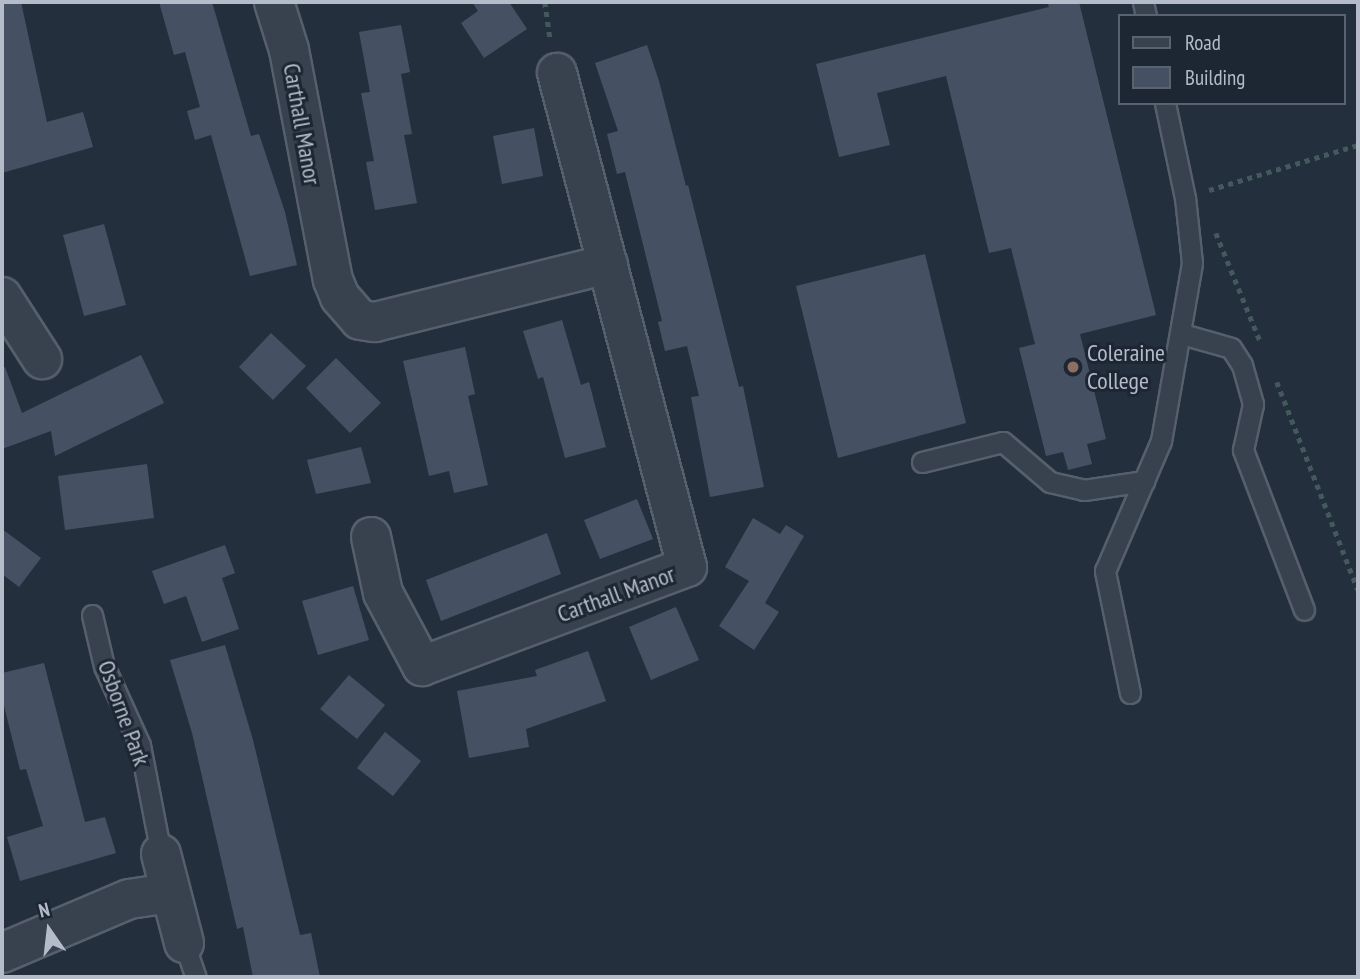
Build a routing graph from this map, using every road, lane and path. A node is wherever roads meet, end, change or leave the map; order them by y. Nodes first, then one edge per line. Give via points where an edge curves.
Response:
1 (274, 2) edge
2 (557, 73) dead end
3 (1164, 105) edge
4 (1358, 145) edge
5 (1219, 186) dead end
6 (1189, 232) junction
7 (608, 264) junction
8 (2, 297) edge
9 (1182, 334) junction
10 (22, 344) edge
11 (1262, 344) dead end
12 (1272, 370) dead end
13 (922, 462) dead end
14 (1144, 481) junction
15 (371, 537) dead end
16 (1358, 590) edge
17 (1304, 610) dead end
18 (92, 615) dead end
19 (1130, 693) dead end
20 (161, 854) joint
21 (170, 893) junction
22 (2, 953) edge
23 (190, 960) edge

1 - 7 street, Carthall Manor via 289,50 333,280 340,297 360,320 375,321
2 - 7 street, Carthall Manor
3 - 6 lane
4 - 5 path
6 - 9 lane via 1192,263
6 - 11 path via 1216,232
7 - 15 street, Carthall Manor via 687,567 422,666 383,593
8 - 10 street
9 - 14 lane via 1161,441
9 - 17 lane via 1231,348 1242,365 1253,404 1243,450
12 - 16 path
13 - 14 lane via 1003,442 1050,482 1084,490
14 - 19 lane via 1105,571
18 - 20 lane, Osborne Park via 104,666 140,745
20 - 21 street, Osborne Park
21 - 22 street via 129,899
21 - 23 street, Osborne Park

